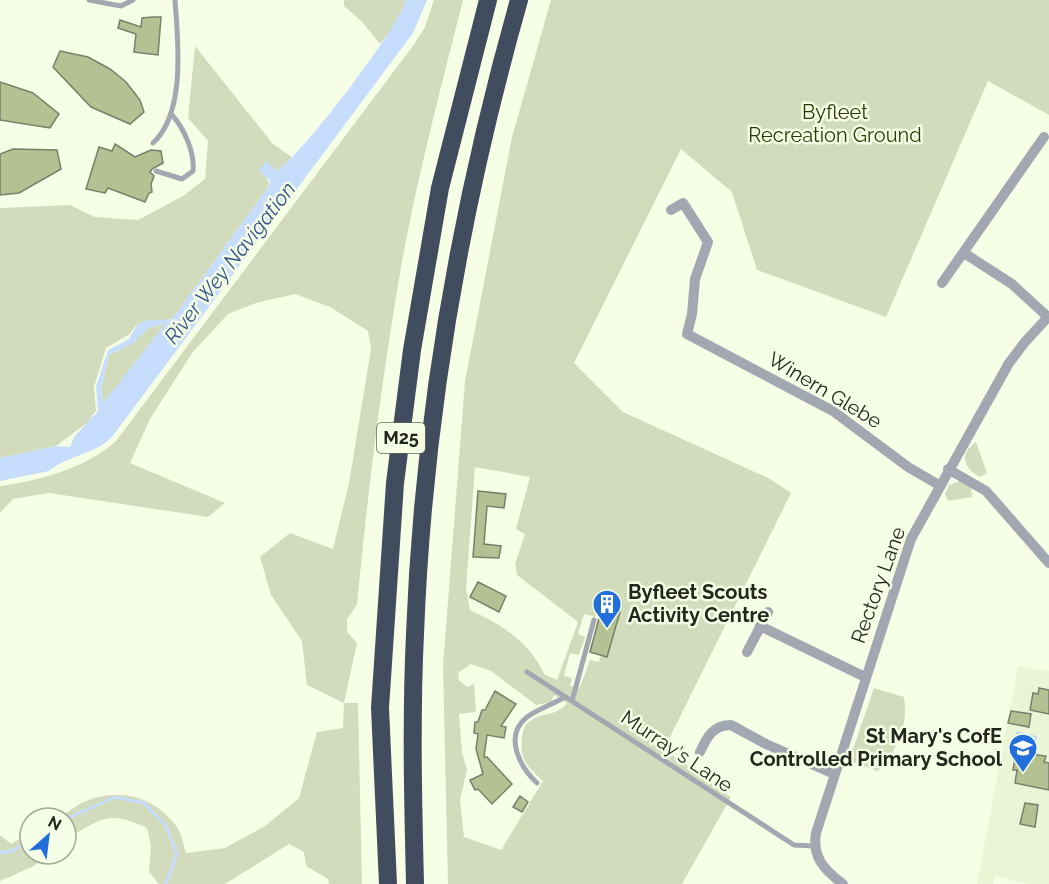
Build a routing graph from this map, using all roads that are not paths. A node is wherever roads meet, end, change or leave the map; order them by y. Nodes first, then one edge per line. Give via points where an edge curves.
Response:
1 (89, 0) edge
2 (133, 0) edge
3 (175, 0) edge
4 (488, 0) edge
5 (519, 0) edge
6 (172, 115) junction
7 (1044, 136) dead end
8 (153, 143) dead end
9 (156, 171) dead end
10 (671, 210) dead end
11 (964, 253) junction
12 (942, 283) dead end
13 (1048, 317) edge
14 (948, 469) junction
15 (939, 485) junction
16 (1049, 563) edge
17 (768, 612) dead end
18 (594, 620) dead end
19 (760, 626) junction
20 (747, 651) dead end
21 (527, 672) dead end
22 (865, 677) junction
23 (565, 697) junction
24 (572, 701) junction
25 (700, 752) dead end
26 (834, 774) junction
27 (537, 783) dead end
28 (813, 846) junction
29 (388, 884) edge
30 (415, 884) edge
31 (843, 884) edge

1 - 2 lane via 120,6
3 - 6 lane via 180,43
4 - 29 highway, M25 via 440,188 412,350 395,483 380,708
5 - 30 highway, M25 via 470,201 443,354 426,489 412,728
6 - 8 lane
6 - 9 lane via 194,161 193,171 182,179
7 - 11 street
10 - 15 street, Winern Glebe via 687,201 708,242 694,279 687,334 833,411
11 - 12 street
11 - 13 street via 1012,284
13 - 14 street, Rectory Lane via 1009,363
14 - 15 street, Rectory Lane
14 - 16 street via 986,491
15 - 22 street, Rectory Lane via 911,539
17 - 19 street
18 - 24 lane
19 - 20 street
19 - 22 street
21 - 23 lane, Murray's Lane
22 - 26 street, Rectory Lane
23 - 24 lane, Murray's Lane
23 - 27 lane via 526,718 517,731 518,759
24 - 28 lane, Murray's Lane via 794,845
25 - 26 street via 717,727 731,725
26 - 28 street, Rectory Lane
28 - 31 street via 825,870

